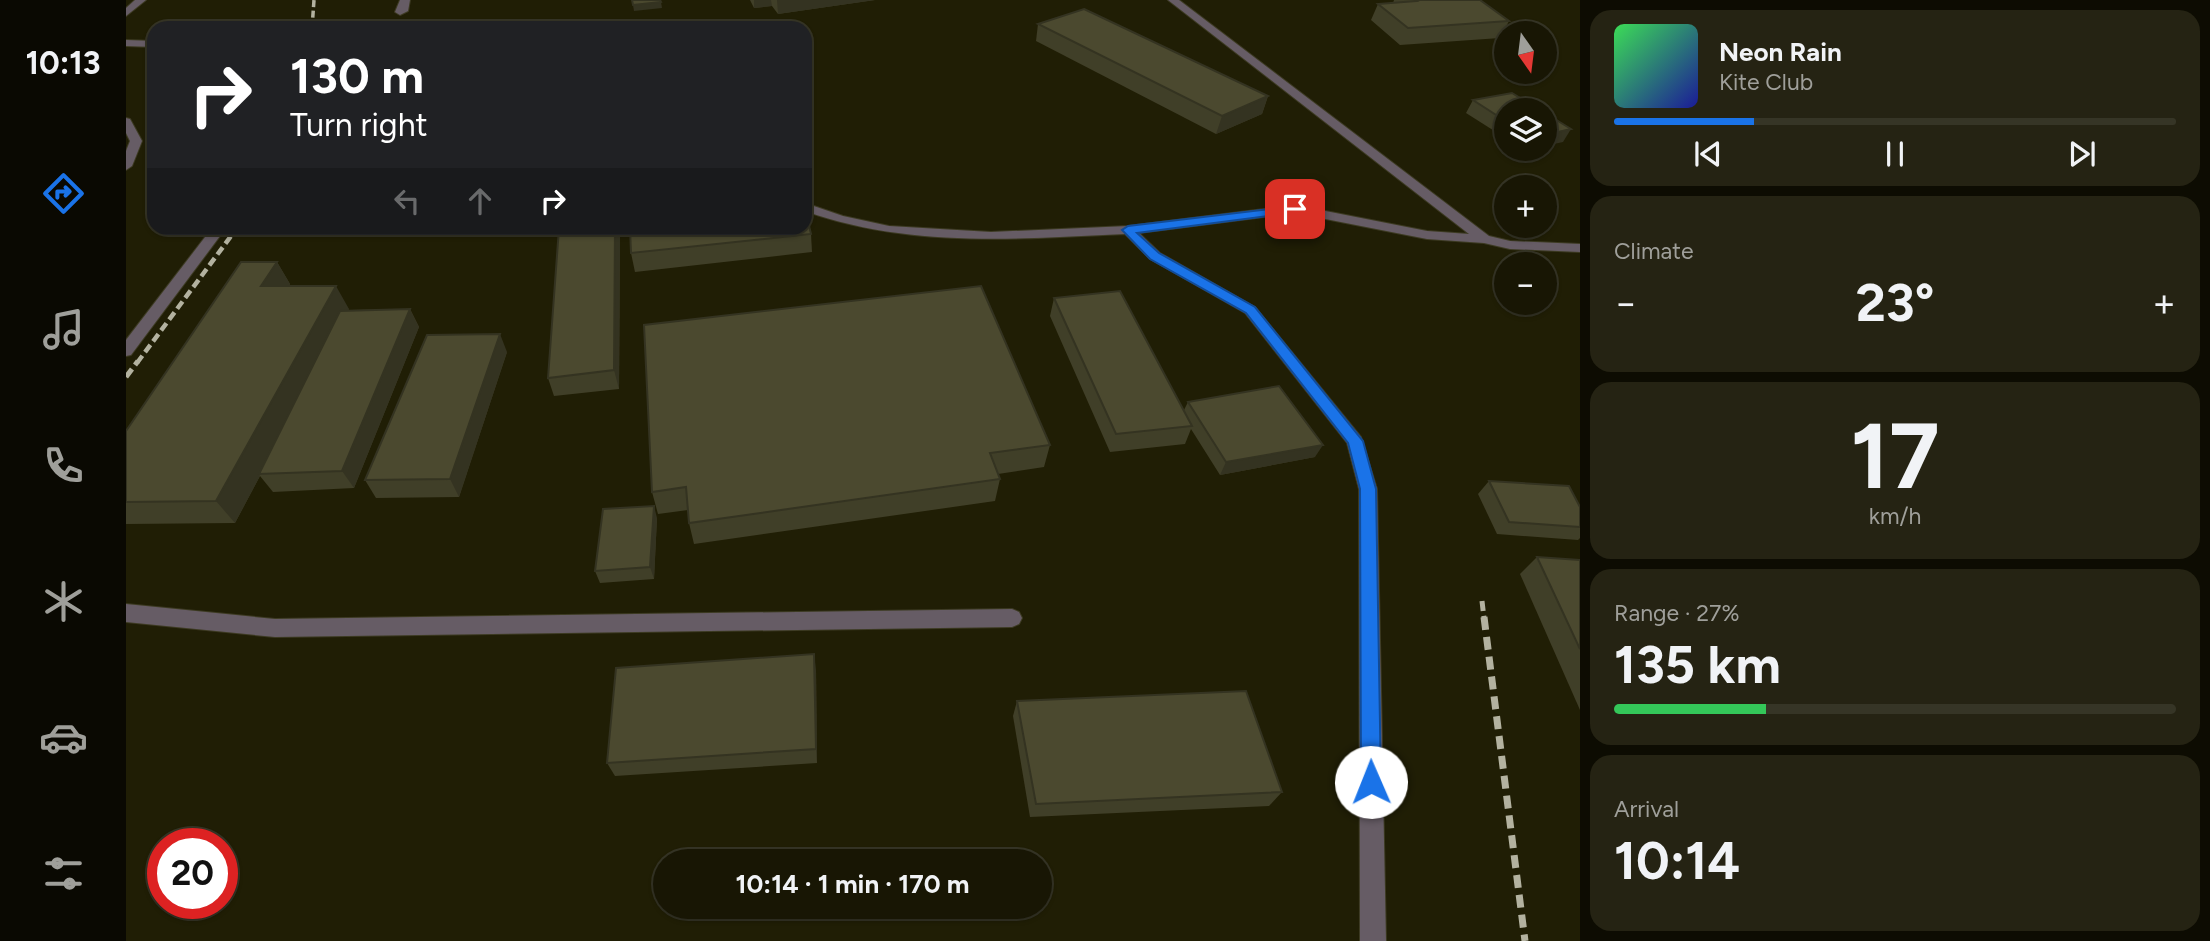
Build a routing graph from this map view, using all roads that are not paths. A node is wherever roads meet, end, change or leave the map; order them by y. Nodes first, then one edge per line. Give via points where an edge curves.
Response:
1 (141, 0) edge
2 (405, 0) edge
3 (1173, 0) edge
4 (400, 12) dead end
5 (126, 13) edge
6 (126, 43) edge
7 (147, 44) edge
8 (126, 122) edge
9 (126, 166) edge
10 (812, 209) edge
11 (1128, 230) junction
12 (214, 235) edge
13 (1484, 239) junction
14 (1580, 247) edge
15 (126, 351) edge
16 (126, 612) edge
17 (1012, 618) dead end
18 (1373, 941) edge

1 - 5 street
2 - 4 street
3 - 13 street
6 - 7 street
8 - 9 street via 136,142
10 - 11 street via 889,230 991,236
11 - 13 street via 1295,209 1427,235
11 - 18 street via 1155,256 1250,310 1355,441 1368,489
12 - 15 street
13 - 14 street via 1510,245
16 - 17 street via 275,628

